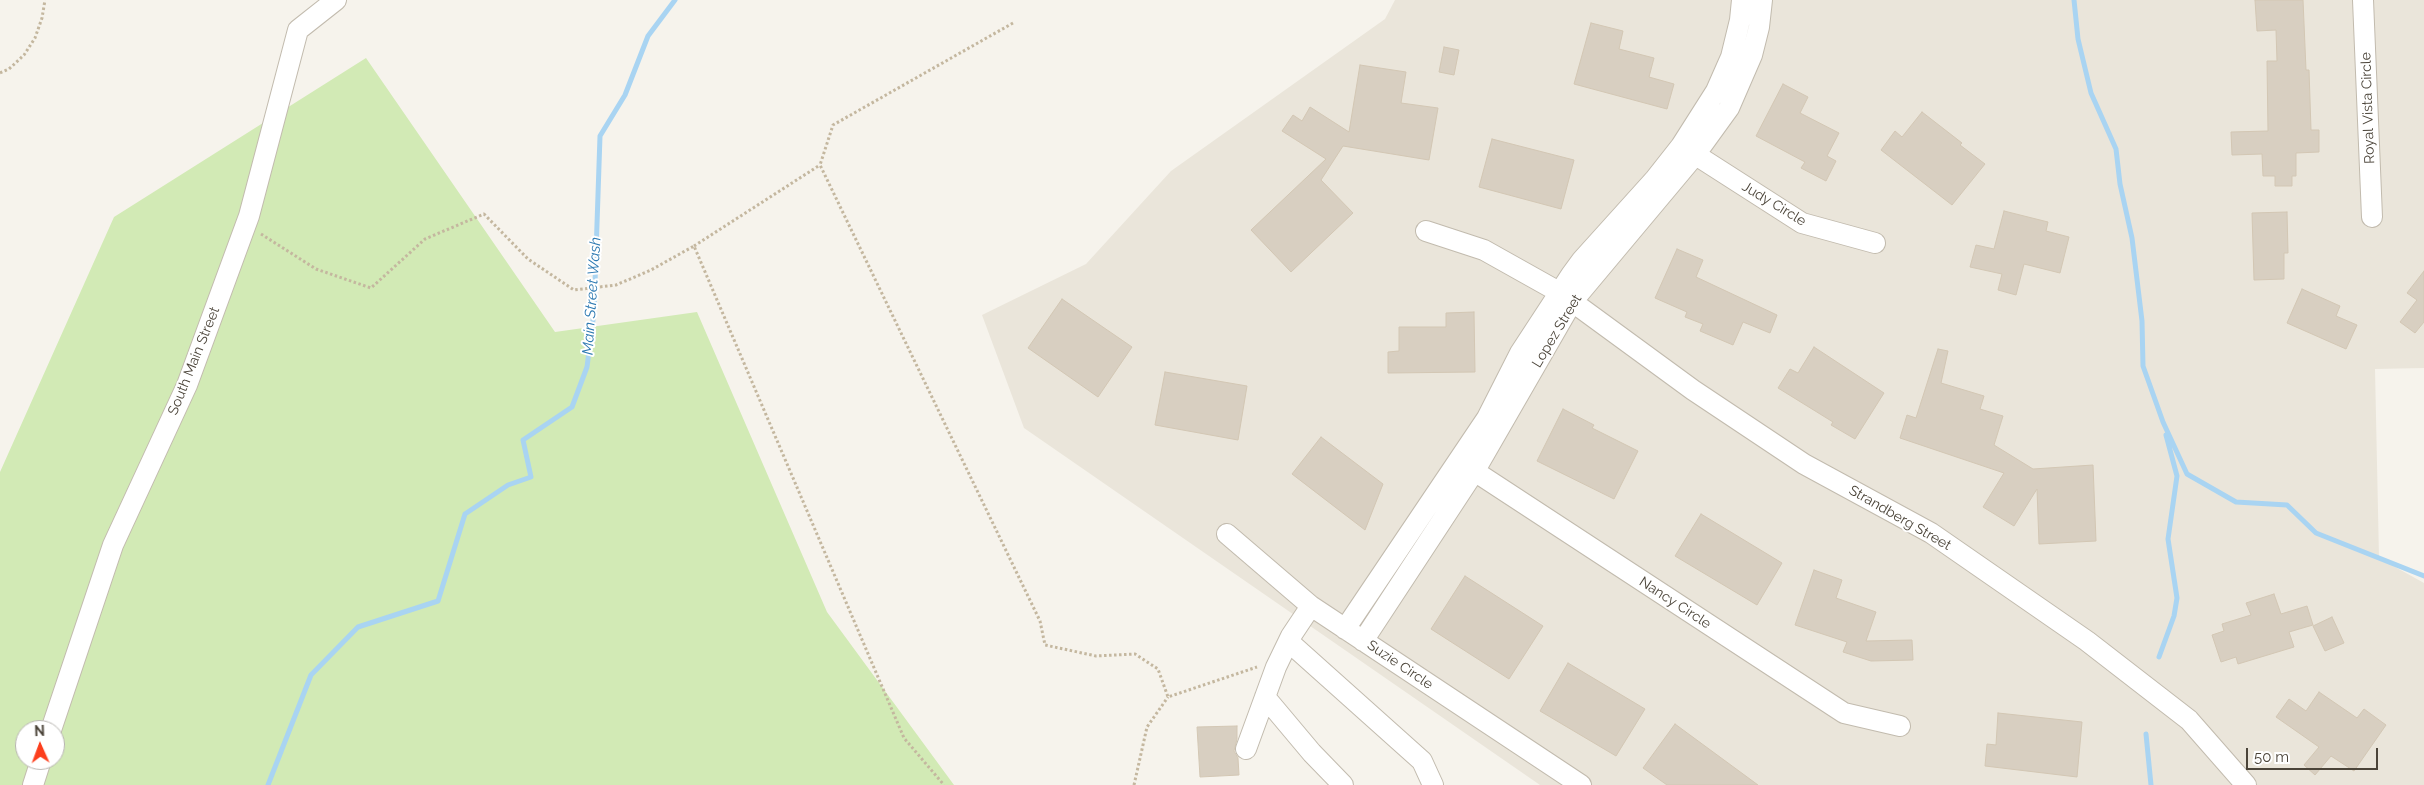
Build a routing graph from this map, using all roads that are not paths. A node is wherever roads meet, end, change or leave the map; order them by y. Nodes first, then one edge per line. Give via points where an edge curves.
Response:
1 (336, 0) edge
2 (1742, 0) edge
3 (1762, 0) edge
4 (2364, 0) edge
5 (1688, 150) junction
6 (2372, 217) dead end
7 (1426, 231) dead end
8 (1875, 243) dead end
9 (1566, 297) junction
10 (1467, 466) junction
11 (1227, 534) dead end
12 (1311, 606) junction
13 (1345, 629) junction
14 (1363, 641) junction
15 (1285, 649) junction
16 (1265, 697) junction
17 (55, 720) edge
18 (1900, 726) dead end
19 (1246, 749) dead end
20 (38, 770) edge
21 (33, 785) edge
22 (1343, 785) edge
23 (1433, 785) edge
24 (1581, 785) edge
25 (2246, 785) edge

1 - 17 street, South Main Street via 298,30 246,225 187,385 113,546
2 - 5 street, Lopez Street via 1731,57
3 - 5 street, Lopez Street via 1752,54 1729,108
4 - 6 street, Royal Vista Circle
5 - 8 street, Judy Circle via 1802,223
5 - 9 street, Lopez Street via 1655,180 1582,260
7 - 9 street, Strandberg Street via 1484,250
9 - 10 street, Lopez Street via 1520,352
9 - 25 street, Strandberg Street via 1693,390 1804,464 1931,533 2087,641 2189,720
10 - 13 street, Lopez Street
10 - 14 street, Lopez Street
10 - 18 street, Nancy Circle via 1844,712
11 - 12 street, Suzie Circle
12 - 13 street, Suzie Circle
12 - 15 street
13 - 14 street, Suzie Circle
14 - 24 street, Suzie Circle
15 - 16 street
15 - 23 street via 1422,761
16 - 19 street
16 - 22 street
20 - 21 street

